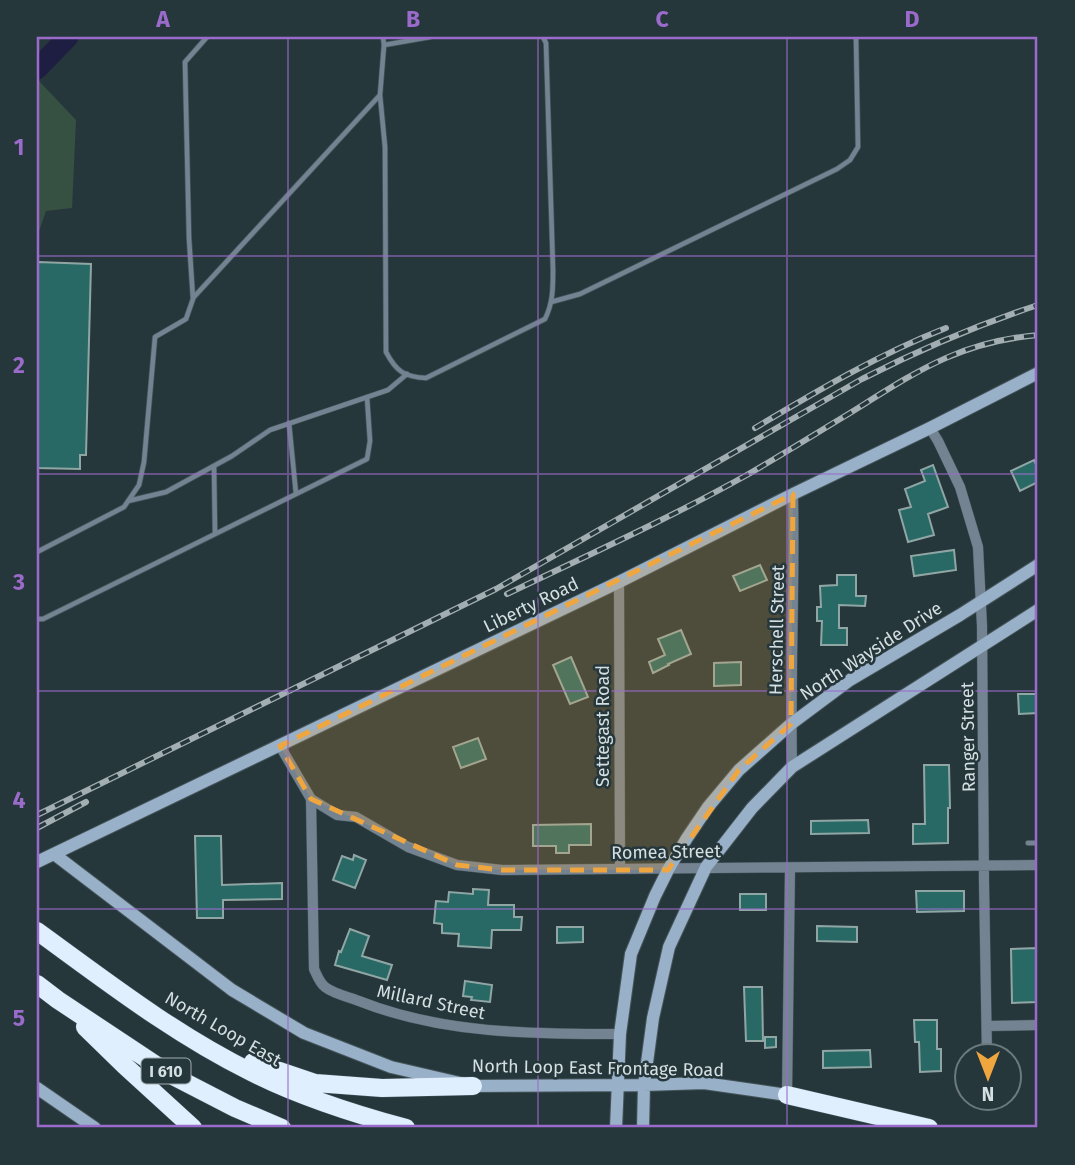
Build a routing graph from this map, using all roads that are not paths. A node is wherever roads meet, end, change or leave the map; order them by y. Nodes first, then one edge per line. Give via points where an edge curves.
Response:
1 (207, 37) edge
2 (383, 37) edge
3 (430, 37) edge
4 (543, 37) edge
5 (856, 37) edge
6 (384, 45) junction
7 (380, 95) junction
8 (193, 299) junction
9 (551, 302) junction
10 (1038, 373) edge
11 (407, 374) junction
12 (367, 397) junction
13 (289, 423) junction
14 (930, 428) junction
15 (214, 466) junction
16 (296, 494) junction
17 (793, 494) junction
18 (128, 501) junction
19 (215, 533) junction
20 (37, 552) edge
21 (1038, 565) edge
22 (619, 582) junction
23 (981, 601) junction
24 (1038, 610) edge
25 (37, 619) edge
26 (982, 645) junction
27 (791, 724) junction
28 (280, 746) junction
29 (792, 767) junction
30 (311, 799) junction
31 (1028, 843) dead end
32 (1038, 843) edge
33 (54, 854) junction
34 (37, 862) edge
35 (1038, 865) edge
36 (984, 866) junction
37 (706, 867) junction
38 (790, 867) junction
39 (620, 869) junction
40 (668, 870) junction
41 (37, 931) edge
42 (37, 984) edge
43 (58, 1000) junction
44 (1038, 1025) edge
45 (987, 1026) junction
46 (620, 1034) junction
47 (191, 1038) junction
48 (987, 1042) edge
49 (617, 1084) junction
50 (644, 1085) junction
51 (473, 1086) junction
52 (37, 1088) edge
53 (787, 1095) junction
54 (95, 1128) edge
55 (193, 1128) edge
56 (282, 1128) edge
57 (407, 1128) edge
58 (616, 1128) edge
59 (643, 1128) edge
60 (929, 1128) edge

1 - 8 lane via 185,62
2 - 6 lane
3 - 6 lane
4 - 9 lane via 554,270
5 - 9 lane via 858,147 850,160 580,294
6 - 7 lane
7 - 8 lane
7 - 11 lane via 385,147 386,352 395,368
8 - 18 lane via 186,319 155,337 144,462 139,485
9 - 11 lane via 545,319 426,378
10 - 14 main road, Liberty Road
11 - 12 lane via 388,390
12 - 13 lane
12 - 16 lane via 367,459
13 - 15 lane
13 - 16 lane
14 - 17 main road, Liberty Road
14 - 23 street, Ranger Street via 960,487 975,535
15 - 18 lane via 166,492
15 - 19 lane
16 - 19 lane
17 - 22 main road, Liberty Road
17 - 27 street, Herschell Street
18 - 20 lane
19 - 25 lane
21 - 23 main road, North Wayside Drive
22 - 28 main road, Liberty Road
22 - 39 street, Settegast Road
23 - 26 street, Ranger Street
23 - 27 main road, North Wayside Drive via 850,680
24 - 26 main road
26 - 29 main road
26 - 36 street, Ranger Street
27 - 29 street, Herschell Street
27 - 40 main road, North Wayside Drive via 739,770 708,807
28 - 30 street, Millard Street
28 - 33 main road, Liberty Road
29 - 37 main road via 751,808
30 - 39 street, Romea Street via 337,814 356,817 408,847 457,864 502,870
30 - 46 street, Millard Street via 313,969 326,988 383,1010 462,1028 523,1034
31 - 32 lane
33 - 34 main road, Liberty Road
33 - 51 main road, North Loop East Frontage Road via 232,990 304,1033 391,1067
35 - 36 street, Romea Street
36 - 38 street, Romea Street
36 - 45 street, Ranger Street
37 - 38 street, Romea Street
37 - 40 street, Romea Street
37 - 50 main road via 669,947
38 - 53 street
39 - 40 street, Romea Street
40 - 46 main road, North Wayside Drive via 631,954
41 - 47 highway, North Loop East / I 610
42 - 43 highway, I 610
43 - 55 highway
43 - 56 highway, I 610 via 171,1075
44 - 45 street
45 - 48 street, Ranger Street
46 - 49 main road, North Wayside Drive
47 - 51 highway via 315,1083 382,1088
47 - 57 highway, North Loop East / I 610 via 251,1073 311,1098
49 - 50 main road, North Loop East Frontage Road
49 - 51 main road, North Loop East Frontage Road
49 - 58 main road, North Wayside Drive
50 - 53 main road, North Loop East Frontage Road via 704,1083
50 - 59 main road
52 - 54 main road
53 - 60 highway

